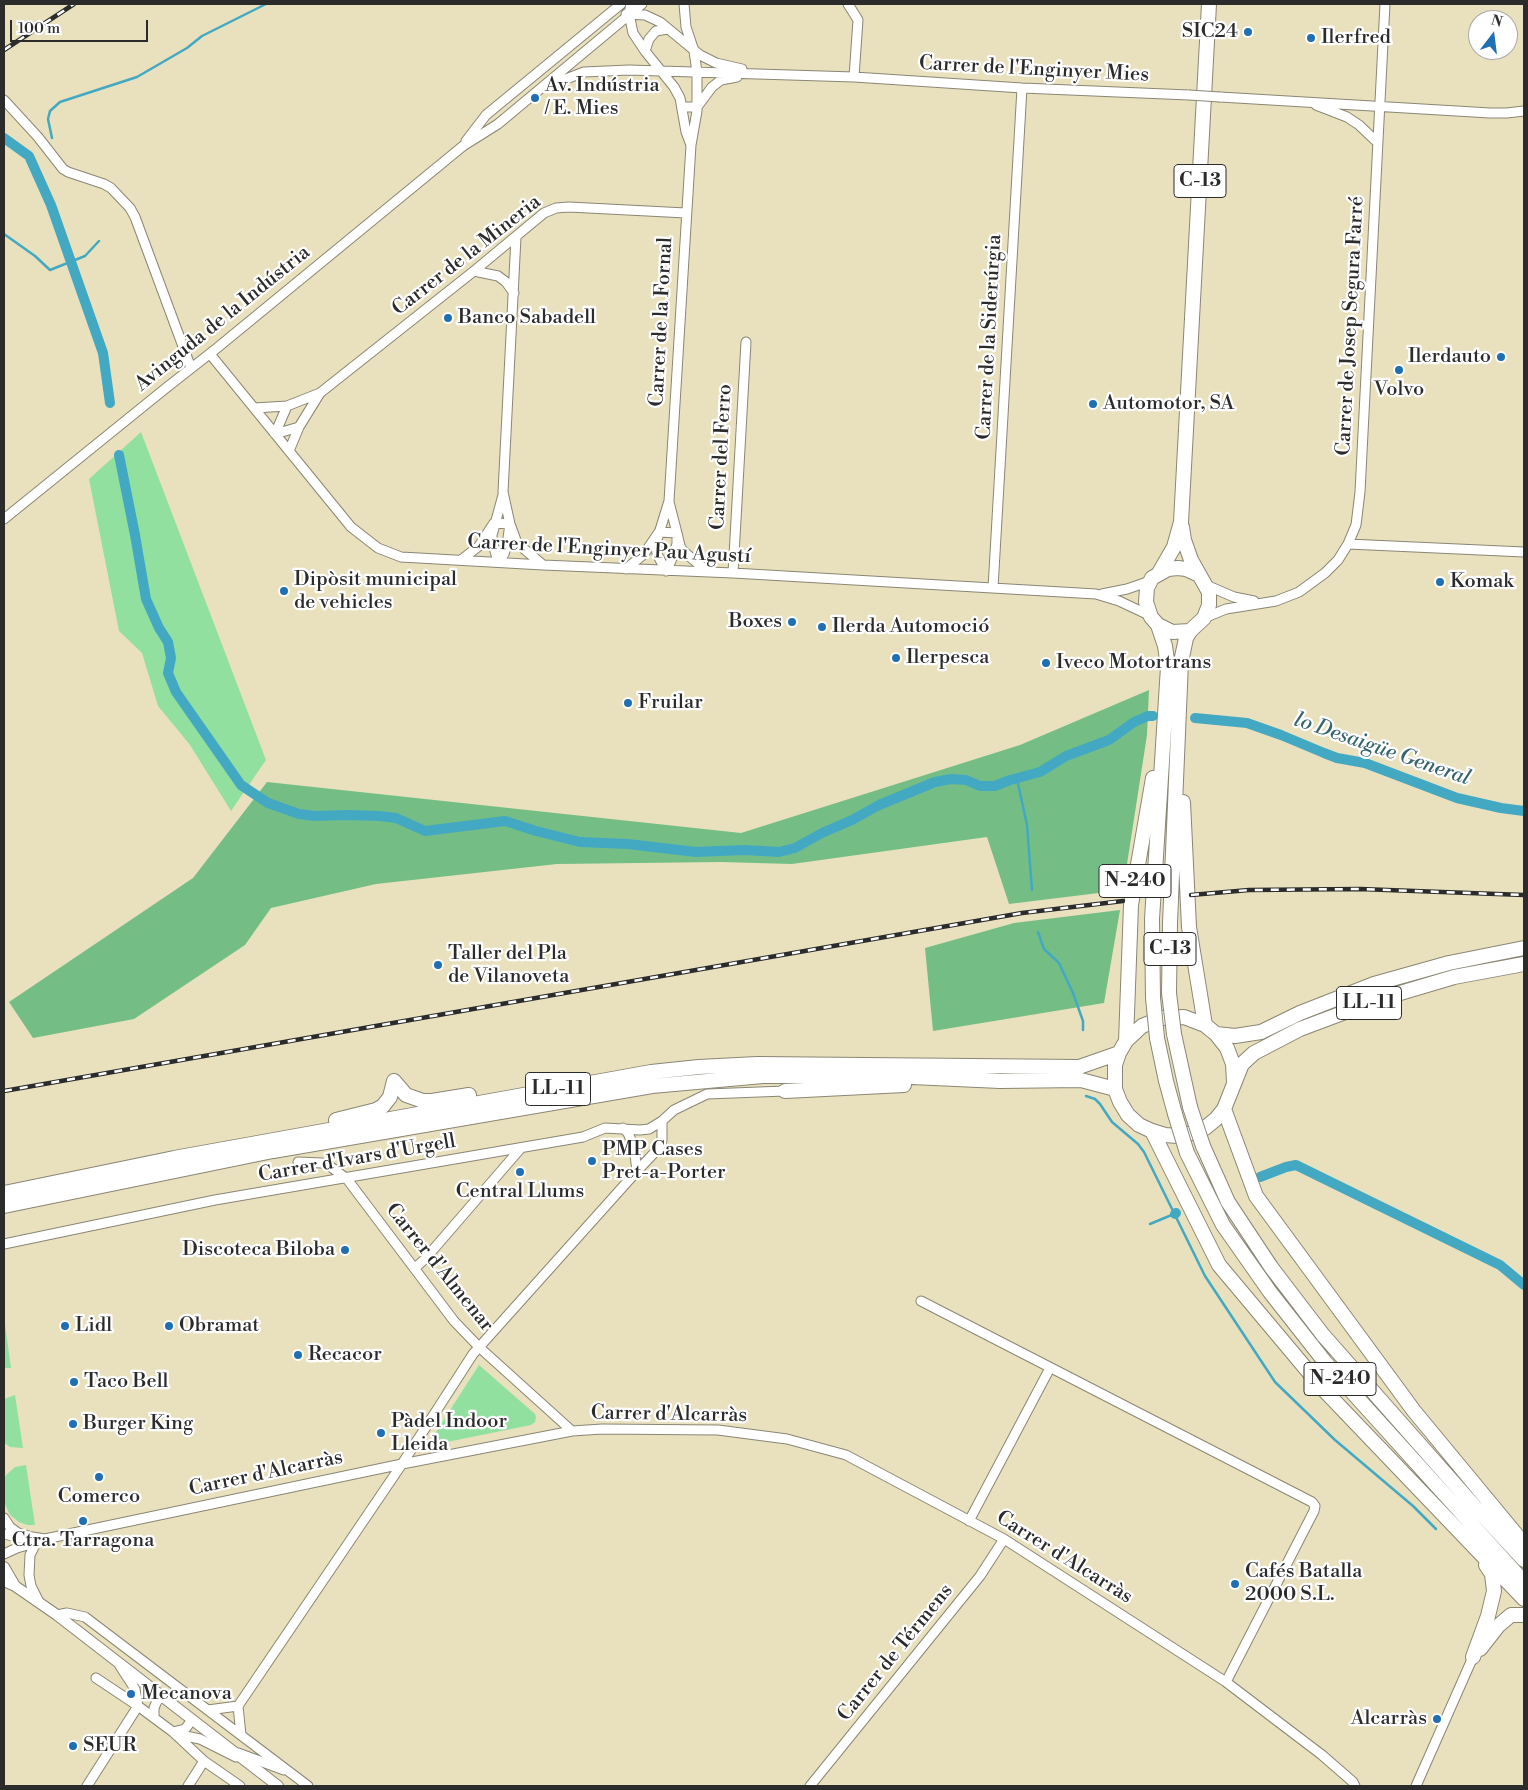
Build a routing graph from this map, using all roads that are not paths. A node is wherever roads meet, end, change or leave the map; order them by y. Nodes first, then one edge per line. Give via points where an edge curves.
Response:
1 (621, 4) edge
2 (631, 4) edge
3 (642, 4) edge
4 (684, 4) edge
5 (848, 4) edge
6 (1209, 4) edge
7 (1385, 4) edge
8 (629, 14) junction
9 (607, 15) junction
10 (668, 29) junction
11 (645, 51) junction
12 (694, 51) junction
13 (662, 70) junction
14 (697, 72) junction
15 (757, 73) junction
16 (854, 77) junction
17 (542, 88) junction
18 (1022, 88) junction
19 (4, 100) edge
20 (1309, 102) junction
21 (1378, 106) junction
22 (682, 107) junction
23 (697, 107) junction
24 (1524, 110) edge
25 (1377, 142) junction
26 (691, 145) junction
27 (463, 146) junction
28 (686, 212) junction
29 (516, 237) junction
30 (474, 271) junction
31 (514, 293) junction
32 (746, 342) dead end
33 (210, 354) junction
34 (191, 368) junction
35 (320, 393) junction
36 (287, 406) junction
37 (254, 408) junction
38 (299, 427) junction
39 (275, 434) junction
40 (289, 452) junction
41 (503, 492) junction
42 (669, 501) junction
43 (4, 519) edge
44 (1181, 522) junction
45 (494, 523) junction
46 (510, 524) junction
47 (659, 532) junction
48 (677, 534) junction
49 (1348, 544) junction
50 (1524, 552) edge
51 (461, 560) junction
52 (498, 562) junction
53 (543, 565) junction
54 (626, 569) junction
55 (666, 571) junction
56 (708, 572) junction
57 (733, 573) junction
58 (1154, 577) junction
59 (1203, 580) junction
60 (993, 588) junction
61 (1096, 594) junction
62 (1266, 603) junction
63 (1204, 618) junction
64 (1154, 621) junction
65 (1190, 631) junction
66 (1165, 723) junction
67 (1179, 724) junction
68 (1171, 905) joint
69 (1524, 948) edge
70 (1524, 964) edge
71 (1169, 994) joint
72 (1205, 1025) junction
73 (1216, 1034) junction
74 (1126, 1040) junction
75 (1119, 1053) junction
76 (1000, 1081) junction
77 (1234, 1082) junction
78 (1115, 1089) junction
79 (785, 1091) joint
80 (500, 1099) junction
81 (1224, 1109) junction
82 (662, 1121) junction
83 (623, 1128) junction
84 (1152, 1131) junction
85 (311, 1133) junction
86 (520, 1148) junction
87 (298, 1162) dead end
88 (637, 1171) junction
89 (347, 1179) junction
90 (4, 1193) edge
91 (4, 1206) edge
92 (4, 1244) edge
93 (415, 1268) junction
94 (921, 1300) dead end
95 (479, 1347) junction
96 (1050, 1368) junction
97 (572, 1431) junction
98 (402, 1464) junction
99 (4, 1518) edge
100 (969, 1521) junction
101 (4, 1534) edge
102 (1463, 1535) junction
103 (1004, 1539) junction
104 (40, 1540) junction
105 (1524, 1544) edge
106 (4, 1554) edge
107 (1524, 1560) edge
108 (4, 1567) edge
109 (4, 1581) edge
110 (1524, 1582) edge
111 (15, 1586) junction
112 (1524, 1599) edge
113 (39, 1603) junction
114 (57, 1615) junction
115 (1524, 1615) edge
116 (1473, 1657) junction
117 (117, 1662) junction
118 (96, 1678) dead end
119 (1226, 1682) junction
120 (162, 1697) junction
121 (138, 1706) junction
122 (238, 1706) junction
123 (208, 1710) junction
124 (154, 1717) junction
125 (192, 1720) junction
126 (174, 1733) junction
127 (241, 1735) junction
128 (230, 1750) junction
129 (204, 1761) junction
130 (246, 1762) junction
131 (289, 1771) junction
132 (1354, 1784) edge
133 (87, 1786) edge
134 (188, 1786) edge
135 (240, 1786) edge
136 (278, 1786) edge
137 (308, 1786) edge
138 (810, 1786) edge
139 (1365, 1786) edge
140 (1416, 1786) edge

1 - 9 street, Avinguda de la Indústria
2 - 8 street, Carrer de la Fornal
3 - 8 street, Avinguda de la Indústria
4 - 12 street, Carrer de la Fornal via 686,28
5 - 16 street via 858,20
6 - 44 main road, C-13
7 - 21 street, Carrer de Josep Segura Farré
8 - 9 street, Carrer de l'Enginyer Mies
8 - 10 street, Carrer de l'Enginyer Mies via 645,15
8 - 11 street, Carrer de la Fornal via 633,33
8 - 17 street, Avinguda de la Indústria
9 - 27 street, Avinguda de la Indústria via 486,114
10 - 11 street via 656,31
10 - 12 street, Carrer de l'Enginyer Mies
11 - 13 street, Carrer de la Fornal
12 - 14 street, Carrer de la Fornal
12 - 15 street, Carrer de l'Enginyer Mies via 716,63
13 - 14 street, Carrer de l'Enginyer Mies
13 - 17 street, Carrer de l'Enginyer Mies via 584,72
13 - 22 street, Carrer de la Fornal via 680,98
14 - 15 street, Carrer de l'Enginyer Mies
14 - 23 street, Carrer de la Fornal
15 - 16 street, Carrer de l'Enginyer Mies
15 - 23 street via 720,80
16 - 18 street, Carrer de l'Enginyer Mies
17 - 27 street, Avinguda de la Indústria via 498,124
18 - 20 street, Carrer de l'Enginyer Mies, bridge
18 - 60 street, Carrer de la Siderúrgia
19 - 34 street via 64,169 111,188 130,208
20 - 21 street, Carrer de l'Enginyer Mies
20 - 25 street, Carrer de l'Enginyer Mies via 1347,117
21 - 24 street, Carrer de l'Enginyer Mies via 1507,114
21 - 25 street, Carrer de Josep Segura Farré
22 - 23 street
22 - 26 street, Carrer de la Fornal
23 - 26 street, Carrer de la Fornal
25 - 49 street, Carrer de Josep Segura Farré via 1359,499 1356,525
26 - 28 street, Carrer de la Fornal
27 - 33 street, Avinguda de la Indústria
28 - 29 street, Carrer de la Mineria via 556,208 544,213
28 - 42 street, Carrer de la Fornal
29 - 30 street, Carrer de la Mineria
29 - 31 street
30 - 31 street via 498,276
30 - 35 street, Carrer de la Mineria
31 - 41 street
32 - 57 street, Carrer del Ferro
33 - 34 street, Avinguda de la Indústria
33 - 37 street, Carrer de l'Enginyer Pau Agustí
34 - 43 street, Avinguda de la Indústria
35 - 36 street, Carrer de la Mineria
35 - 38 street, Carrer de la Mineria
36 - 37 street, Carrer de la Mineria
36 - 39 street
37 - 39 street, Carrer de l'Enginyer Pau Agustí
38 - 39 street
38 - 40 street, Carrer de la Mineria
39 - 40 street, Carrer de l'Enginyer Pau Agustí
40 - 51 street, Carrer de l'Enginyer Pau Agustí via 351,527 378,548 400,557
41 - 45 street
41 - 46 street
42 - 47 street, Carrer de la Fornal
42 - 48 street, Carrer de la Fornal
44 - 58 main road, C-13 via 1174,547
44 - 59 main road, C-13 via 1187,551
45 - 46 street
45 - 51 street via 478,546
45 - 52 street via 492,540
46 - 52 street via 507,545
46 - 53 street via 517,543
47 - 48 street
47 - 54 street, Carrer de la Fornal via 644,554
47 - 55 street, Carrer de la Fornal via 656,549
48 - 55 street, Carrer de la Fornal via 677,544
48 - 56 street, Carrer de la Fornal via 683,551
49 - 50 street
49 - 62 street, Carrer de Josep Segura Farré via 1338,560 1314,582 1285,598
51 - 52 street, Carrer de l'Enginyer Pau Agustí
52 - 53 street, Carrer de l'Enginyer Pau Agustí
53 - 54 street, Carrer de l'Enginyer Pau Agustí
54 - 55 street, Carrer de l'Enginyer Pau Agustí
55 - 56 street, Carrer de l'Enginyer Pau Agustí
56 - 57 street, Carrer de l'Enginyer Pau Agustí
57 - 60 street, Carrer de l'Enginyer Pau Agustí
58 - 59 main road via 1168,569 1178,568 1186,569
58 - 61 street, Carrer de l'Enginyer Pau Agustí via 1127,589
58 - 64 main road, C-13 via 1146,595
59 - 62 street, Carrer de Josep Segura Farré via 1234,597
59 - 63 main road, C-13 via 1210,599
60 - 61 street, Carrer de l'Enginyer Pau Agustí
61 - 64 street, Carrer de l'Enginyer Pau Agustí via 1119,601
62 - 63 street, Carrer de Josep Segura Farré via 1234,607
63 - 65 main road
64 - 65 main road via 1172,632
64 - 66 main road, N-240 via 1163,636 1167,655
65 - 67 main road, N-240 via 1182,656
66 - 74 main road, N-240 via 1131,905
66 - 110 main road, N-240, bridge via 1152,918 1153,998 1166,1081 1187,1153 1223,1225 1276,1300 1325,1362
67 - 68 main road, N-240
67 - 72 main road, N-240 via 1188,927
68 - 71 main road, C-13
69 - 73 main road, LL-11 via 1449,962 1374,984 1261,1032 1235,1036
70 - 77 main road, LL-11 via 1454,977 1380,999 1300,1029 1254,1052 1242,1064
71 - 107 main road, N-240, bridge via 1190,1106 1203,1146 1228,1202 1271,1267 1323,1335
72 - 73 main road, LL-11
72 - 74 main road, LL-11 via 1184,1017 1162,1018 1142,1026
73 - 77 main road, LL-11 via 1227,1048 1233,1064
74 - 75 main road, LL-11
75 - 78 main road, LL-11
75 - 80 main road, LL-11 via 1079,1067 825,1063 700,1067 651,1072
76 - 78 main road, LL-11 via 1080,1080
76 - 79 main road
76 - 91 main road, LL-11 via 763,1076 652,1086 273,1151
77 - 81 main road, LL-11
78 - 84 main road, LL-11 via 1128,1115
79 - 82 street, Carrer d'Ivars d'Urgell via 707,1094 674,1110
80 - 85 main road, LL-11
80 - 85 main road via 472,1095 423,1100 406,1095 394,1081 387,1102 376,1110 326,1122
81 - 84 main road, LL-11 via 1210,1124 1192,1133 1172,1136
81 - 105 main road, N-240 via 1256,1196 1414,1411
82 - 83 street, Carrer d'Ivars d'Urgell via 649,1129
82 - 88 street via 660,1146
83 - 86 street, Carrer d'Ivars d'Urgell via 605,1128 583,1137
83 - 88 street via 634,1147
84 - 102 main road, N-240 via 1219,1266 1323,1389
85 - 90 main road, LL-11
86 - 89 street, Carrer d'Ivars d'Urgell
86 - 93 street
87 - 89 street, Carrer d'Almenar via 331,1166
88 - 95 street
89 - 92 street, Carrer d'Ivars d'Urgell via 215,1200
89 - 93 street, Carrer d'Almenar
93 - 95 street, Carrer d'Almenar via 454,1321
94 - 96 street
95 - 97 street, Carrer d'Almenar
95 - 98 street
96 - 100 street
96 - 119 street via 1315,1506
97 - 98 street, Carrer d'Alcarràs
97 - 100 street, Carrer d'Alcarràs via 718,1430 787,1439 846,1455
98 - 104 street, Carrer d'Alcarràs
98 - 122 street
99 - 104 street, Carrer d'Alcarràs via 18,1533
100 - 103 street, Carrer d'Alcarràs
101 - 104 street, Carrer d'Alcarràs
102 - 112 main road, N-240
102 - 116 main road via 1492,1574 1494,1591
103 - 119 street, Carrer d'Alcarràs
103 - 138 street, Carrer de Térmens via 980,1576
104 - 106 street, Carrer d'Alcarràs
104 - 113 street via 30,1555 28,1575
108 - 111 street
109 - 111 street
111 - 113 street
113 - 114 street
114 - 117 street
114 - 123 street via 66,1613 86,1618
115 - 116 main road via 1512,1615 1498,1626
116 - 140 street
117 - 120 street
117 - 121 street via 135,1689
118 - 121 street
119 - 132 street, Carrer d'Alcarràs via 1322,1755
120 - 124 street via 154,1708
120 - 125 street
121 - 124 street
121 - 133 street
122 - 123 street
122 - 127 street
123 - 127 street
124 - 126 street
125 - 126 street via 185,1729
125 - 128 street
126 - 129 street
126 - 130 street via 200,1739
127 - 131 street
128 - 130 street
128 - 131 street
129 - 134 street
129 - 135 street
130 - 136 street
131 - 137 street
132 - 139 street, Carrer d'Alcarràs

